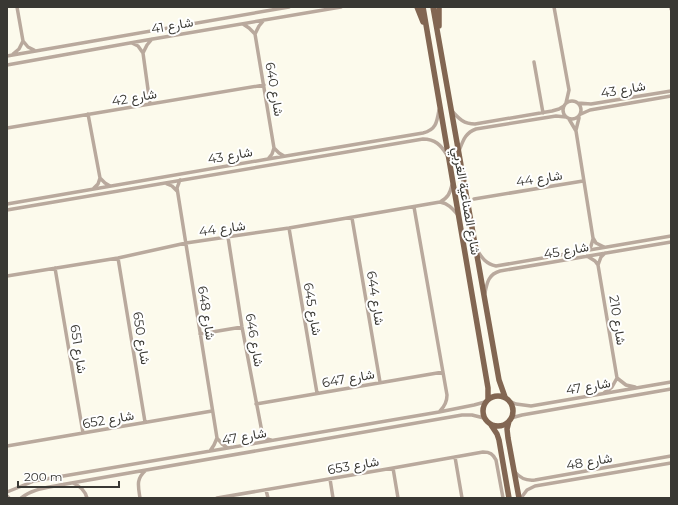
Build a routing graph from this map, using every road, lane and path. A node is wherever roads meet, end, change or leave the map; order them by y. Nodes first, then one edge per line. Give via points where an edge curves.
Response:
1 (17, 7) edge
2 (289, 7) edge
3 (341, 7) edge
4 (417, 7) edge
5 (423, 7) edge
6 (433, 7) edge
7 (439, 7) edge
8 (554, 7) edge
9 (264, 20) junction
10 (241, 24) junction
11 (426, 27) junction
12 (255, 34) junction
13 (438, 37) junction
14 (153, 39) junction
15 (23, 41) junction
16 (131, 42) junction
17 (35, 51) junction
18 (143, 53) junction
19 (12, 55) junction
20 (7, 56) edge
21 (534, 62) dead end
22 (7, 65) edge
23 (264, 85) junction
24 (569, 90) junction
25 (671, 90) edge
26 (671, 96) edge
27 (577, 102) junction
28 (150, 104) junction
29 (565, 105) junction
30 (440, 107) junction
31 (451, 109) junction
32 (543, 112) junction
33 (88, 114) junction
34 (580, 116) junction
35 (567, 118) junction
36 (7, 128) edge
37 (576, 131) junction
38 (274, 148) junction
39 (458, 152) junction
40 (285, 156) junction
41 (448, 156) junction
42 (268, 159) junction
43 (100, 178) junction
44 (180, 180) junction
45 (583, 181) junction
46 (453, 182) junction
47 (165, 183) junction
48 (110, 186) junction
49 (94, 189) junction
50 (177, 191) junction
51 (474, 199) dead end
52 (440, 202) junction
53 (7, 204) edge
54 (414, 207) junction
55 (7, 210) edge
56 (459, 217) junction
57 (352, 218) junction
58 (289, 228) junction
59 (671, 236) edge
60 (228, 237) junction
61 (593, 238) junction
62 (671, 242) edge
63 (186, 243) junction
64 (475, 246) junction
65 (604, 247) junction
66 (586, 250) junction
67 (605, 253) junction
68 (587, 256) junction
69 (118, 258) junction
70 (598, 265) junction
71 (55, 268) junction
72 (7, 276) edge
73 (484, 300) junction
74 (242, 327) junction
75 (200, 334) junction
76 (443, 372) junction
77 (617, 378) junction
78 (380, 382) junction
79 (671, 382) edge
80 (638, 387) junction
81 (671, 389) edge
82 (318, 393) junction
83 (602, 394) junction
84 (507, 399) junction
85 (486, 401) junction
86 (256, 404) junction
87 (212, 411) junction
88 (439, 412) junction
89 (484, 418) junction
90 (510, 420) junction
91 (145, 422) junction
92 (491, 424) junction
93 (83, 433) junction
94 (217, 438) junction
95 (272, 441) junction
96 (7, 446) edge
97 (228, 448) junction
98 (210, 452) junction
99 (671, 456) edge
100 (455, 457) junction
101 (671, 463) edge
102 (393, 468) junction
103 (146, 469) junction
104 (514, 470) junction
105 (330, 479) junction
106 (72, 483) junction
107 (266, 490) junction
108 (7, 492) edge
109 (508, 496) edge
110 (21, 498) edge
111 (87, 498) edge
112 (140, 498) edge
113 (217, 498) edge
114 (268, 498) edge
115 (333, 498) edge
116 (398, 498) edge
117 (462, 498) edge
118 (503, 498) edge
119 (520, 498) edge

1 - 15 street
2 - 17 street, شارع 41
3 - 9 street, شارع 41
4 - 11 main road
5 - 11 main road, شارع الصناعية الغربي
6 - 13 main road, شارع الصناعية الغربي
7 - 13 main road
8 - 24 street
9 - 10 street, شارع 41
9 - 12 street
10 - 12 street
10 - 14 street, شارع 41
11 - 30 main road, شارع الصناعية الغربي
12 - 23 street, شارع 640
13 - 31 main road, شارع الصناعية الغربي
14 - 16 street, شارع 41
14 - 18 street
15 - 17 street
15 - 19 street
16 - 18 street
16 - 22 street, شارع 41
17 - 19 street, شارع 41
18 - 28 street
19 - 20 street, شارع 41
21 - 32 street
23 - 28 street, شارع 42
23 - 38 street, شارع 640
24 - 27 street
24 - 29 street
25 - 27 street, شارع 43 via 591,104
26 - 34 street, شارع 43 via 590,110
27 - 29 street via 570,101
27 - 34 street via 582,108
28 - 33 street, شارع 42
29 - 32 street via 556,110
29 - 35 street via 563,113
30 - 40 street, شارع 43 via 435,125 428,132
30 - 41 main road, شارع الصناعية الغربي
31 - 32 street via 460,119 471,124
31 - 39 main road, شارع الصناعية الغربي
33 - 36 street, شارع 42
33 - 43 street
34 - 35 street via 573,120
34 - 37 street
35 - 37 street
35 - 39 street via 556,116 472,131 465,137
37 - 45 street
38 - 40 street
38 - 42 street
39 - 64 main road, شارع الصناعية الغربي
40 - 42 street, شارع 43
41 - 44 street, شارع 43 via 441,145 423,139
41 - 46 main road, شارع الصناعية الغربي
42 - 48 street, شارع 43
43 - 48 street
43 - 49 street
44 - 47 street, شارع 43
44 - 50 street, شارع 648
45 - 51 street, شارع 44
45 - 61 street
46 - 52 street via 448,195
46 - 56 main road, شارع الصناعية الغربي
47 - 50 street
47 - 55 street, شارع 43
48 - 49 street, شارع 43
49 - 53 street, شارع 43
50 - 63 street, شارع 648
52 - 54 street, شارع 44
52 - 56 street via 451,206
54 - 57 street, شارع 44
54 - 76 street
56 - 85 main road, شارع الصناعية الغربي via 488,388
57 - 58 street, شارع 44
57 - 78 street, شارع 644
58 - 60 street, شارع 44
58 - 82 street, شارع 645
59 - 65 street, شارع 45
60 - 63 street, شارع 44
60 - 74 street, شارع 646
61 - 65 street
61 - 66 street
62 - 67 street, شارع 45
63 - 69 street, شارع 44
63 - 75 street, شارع 648
64 - 66 street, شارع 45 via 483,260 496,266
64 - 73 main road, شارع الصناعية الغربي
65 - 66 street, شارع 45
67 - 68 street, شارع 45
67 - 70 street
68 - 70 street
68 - 73 street, شارع 45 via 496,272 487,282
69 - 71 street, شارع 44
69 - 91 street, شارع 650
70 - 77 street, شارع 210
71 - 72 street, شارع 44
71 - 93 street, شارع 651
73 - 84 main road, شارع الصناعية الغربي via 499,380
74 - 75 street
74 - 86 street, شارع 646
75 - 87 street, شارع 648
76 - 78 street, شارع 647
76 - 88 street via 447,399
77 - 80 street via 626,385
77 - 83 street via 612,387
78 - 82 street, شارع 647
79 - 80 street, شارع 47
80 - 83 street, شارع 47
81 - 90 street, شارع 47 via 522,415
82 - 86 street, شارع 647
83 - 84 street, شارع 47 via 531,406 516,404
84 - 85 main road via 496,395
84 - 90 main road via 513,409
85 - 88 street, شارع 47
85 - 89 main road via 482,409
86 - 95 street, شارع 646 via 262,432
87 - 91 street, شارع 652
87 - 94 street, شارع 648
88 - 95 street, شارع 47
89 - 92 main road
89 - 103 street, شارع 47 via 462,415
90 - 92 main road via 500,426
90 - 104 main road via 507,434
91 - 93 street, شارع 652
92 - 109 main road via 499,440
93 - 96 street, شارع 652
94 - 97 street
94 - 98 street
95 - 97 street, شارع 47
97 - 98 street, شارع 47
98 - 108 street, شارع 47 via 34,481
99 - 104 street, شارع 48 via 535,480 520,477
100 - 102 street, شارع 653
100 - 117 street
100 - 118 street, شارع 653 via 491,453 496,460
101 - 119 street, شارع 48 via 535,486 526,490
102 - 105 street, شارع 653
102 - 116 street
103 - 106 street, شارع 47
103 - 112 street via 138,481
104 - 119 main road
105 - 107 street, شارع 653
105 - 115 street
106 - 110 street, شارع 47 via 35,490
106 - 111 street via 83,489
107 - 113 street, شارع 653
107 - 114 street

